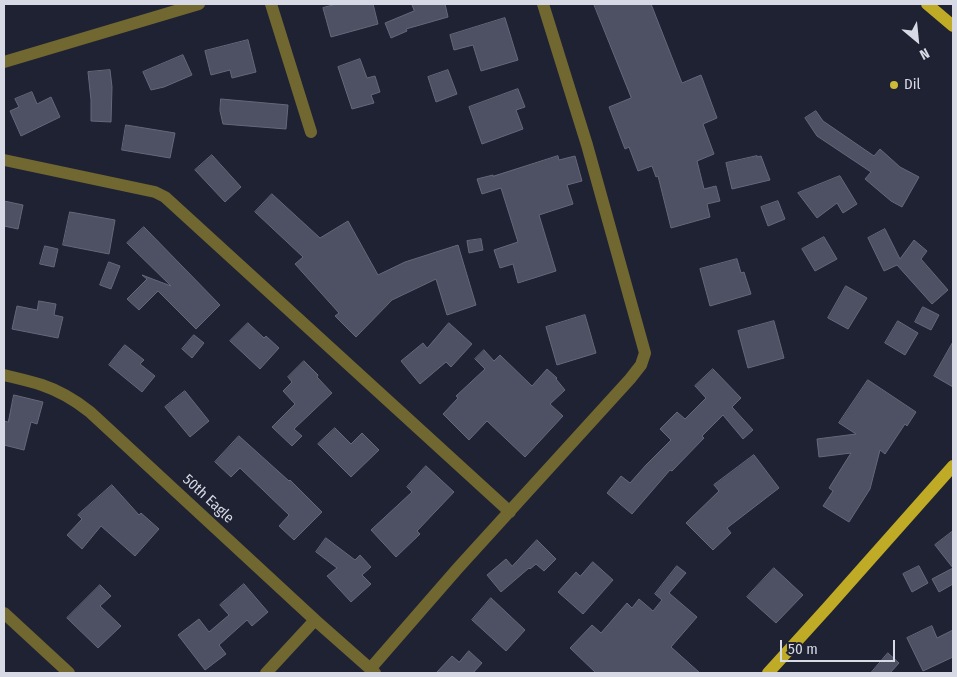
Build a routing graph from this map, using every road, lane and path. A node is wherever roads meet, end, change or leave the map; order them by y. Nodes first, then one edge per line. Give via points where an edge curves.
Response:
1 (199, 4) edge
2 (271, 4) edge
3 (543, 4) edge
4 (927, 4) edge
5 (953, 26) edge
6 (4, 62) edge
7 (311, 132) dead end
8 (4, 160) edge
9 (4, 375) edge
10 (953, 466) edge
11 (510, 512) junction
12 (4, 613) edge
13 (315, 620) junction
14 (372, 671) edge
15 (69, 673) edge
16 (266, 673) edge
17 (768, 673) edge

1 - 6 street
2 - 7 street
3 - 11 street via 587,145 645,353 641,365 630,379
4 - 5 main road
8 - 11 street via 155,192 165,197
9 - 13 street, 50th Eagle via 64,394 90,412
10 - 17 main road
11 - 14 street
12 - 15 street
13 - 14 street, 50th Eagle
13 - 16 street

